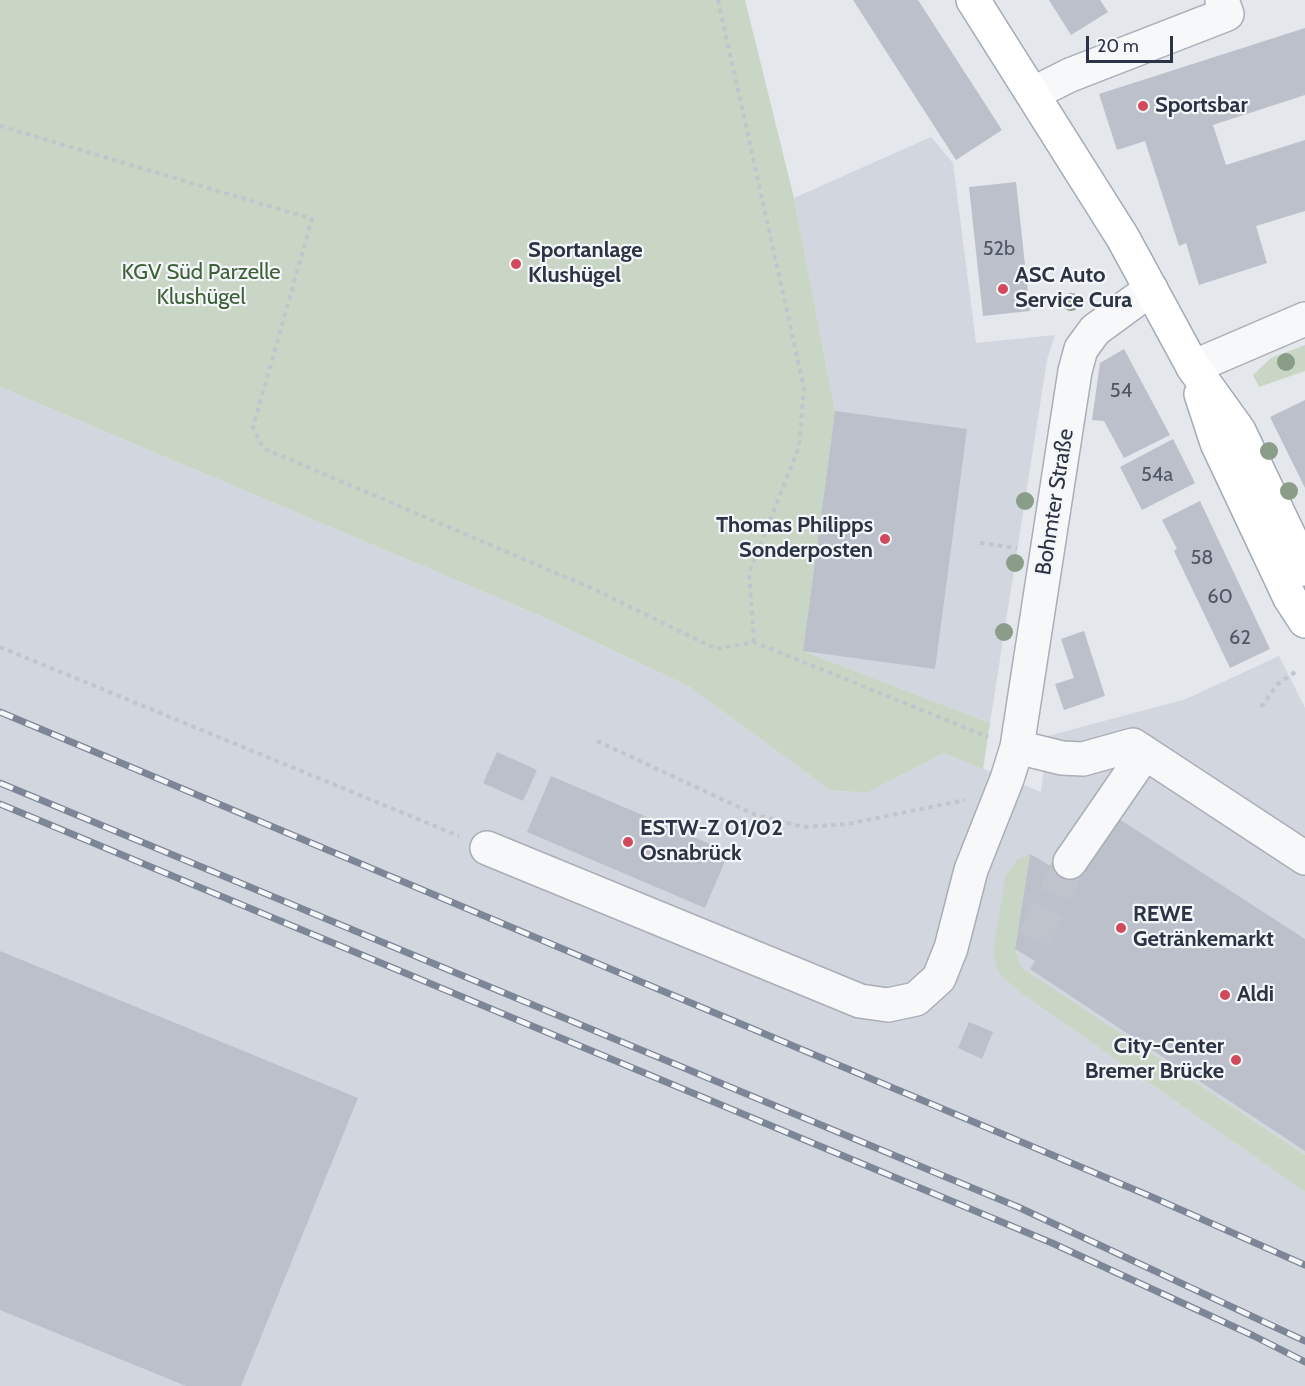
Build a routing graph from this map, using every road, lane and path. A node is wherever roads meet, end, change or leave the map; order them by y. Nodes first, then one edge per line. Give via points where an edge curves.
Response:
1 (718, 0) edge
2 (973, 0) edge
3 (1222, 0) edge
4 (1034, 93) junction
5 (0, 126) edge
6 (1151, 289) junction
7 (1305, 319) edge
8 (1193, 367) junction
9 (980, 543) dead end
10 (1024, 549) dead end
11 (1305, 569) edge
12 (1305, 621) edge
13 (754, 642) junction
14 (0, 646) edge
15 (1295, 672) dead end
16 (1261, 707) dead end
17 (597, 741) dead end
18 (1017, 747) junction
19 (1145, 753) junction
20 (1001, 793) junction
21 (487, 848) joint
22 (1305, 858) edge
23 (1070, 862) tunnel mouth

1 - 13 path via 804,388 799,447 749,573
2 - 4 main road
3 - 4 street via 1227,14 1070,75
4 - 6 main road
5 - 13 path via 312,219 253,427 263,448 596,590 716,649
6 - 8 main road
6 - 18 street, Bohmter Straße via 1095,330 1081,349
7 - 8 street
8 - 11 main road via 1239,431
8 - 12 main road via 1217,443 1290,598
9 - 10 path
13 - 18 path
14 - 21 path
15 - 16 path via 1278,684
17 - 20 path via 756,815 804,827 847,824
18 - 19 street via 1083,759 1133,745
18 - 20 street, Bohmter Straße
19 - 22 street
19 - 23 street
20 - 21 street, Bohmter Straße via 971,870 939,978 916,999 888,1005 849,997

